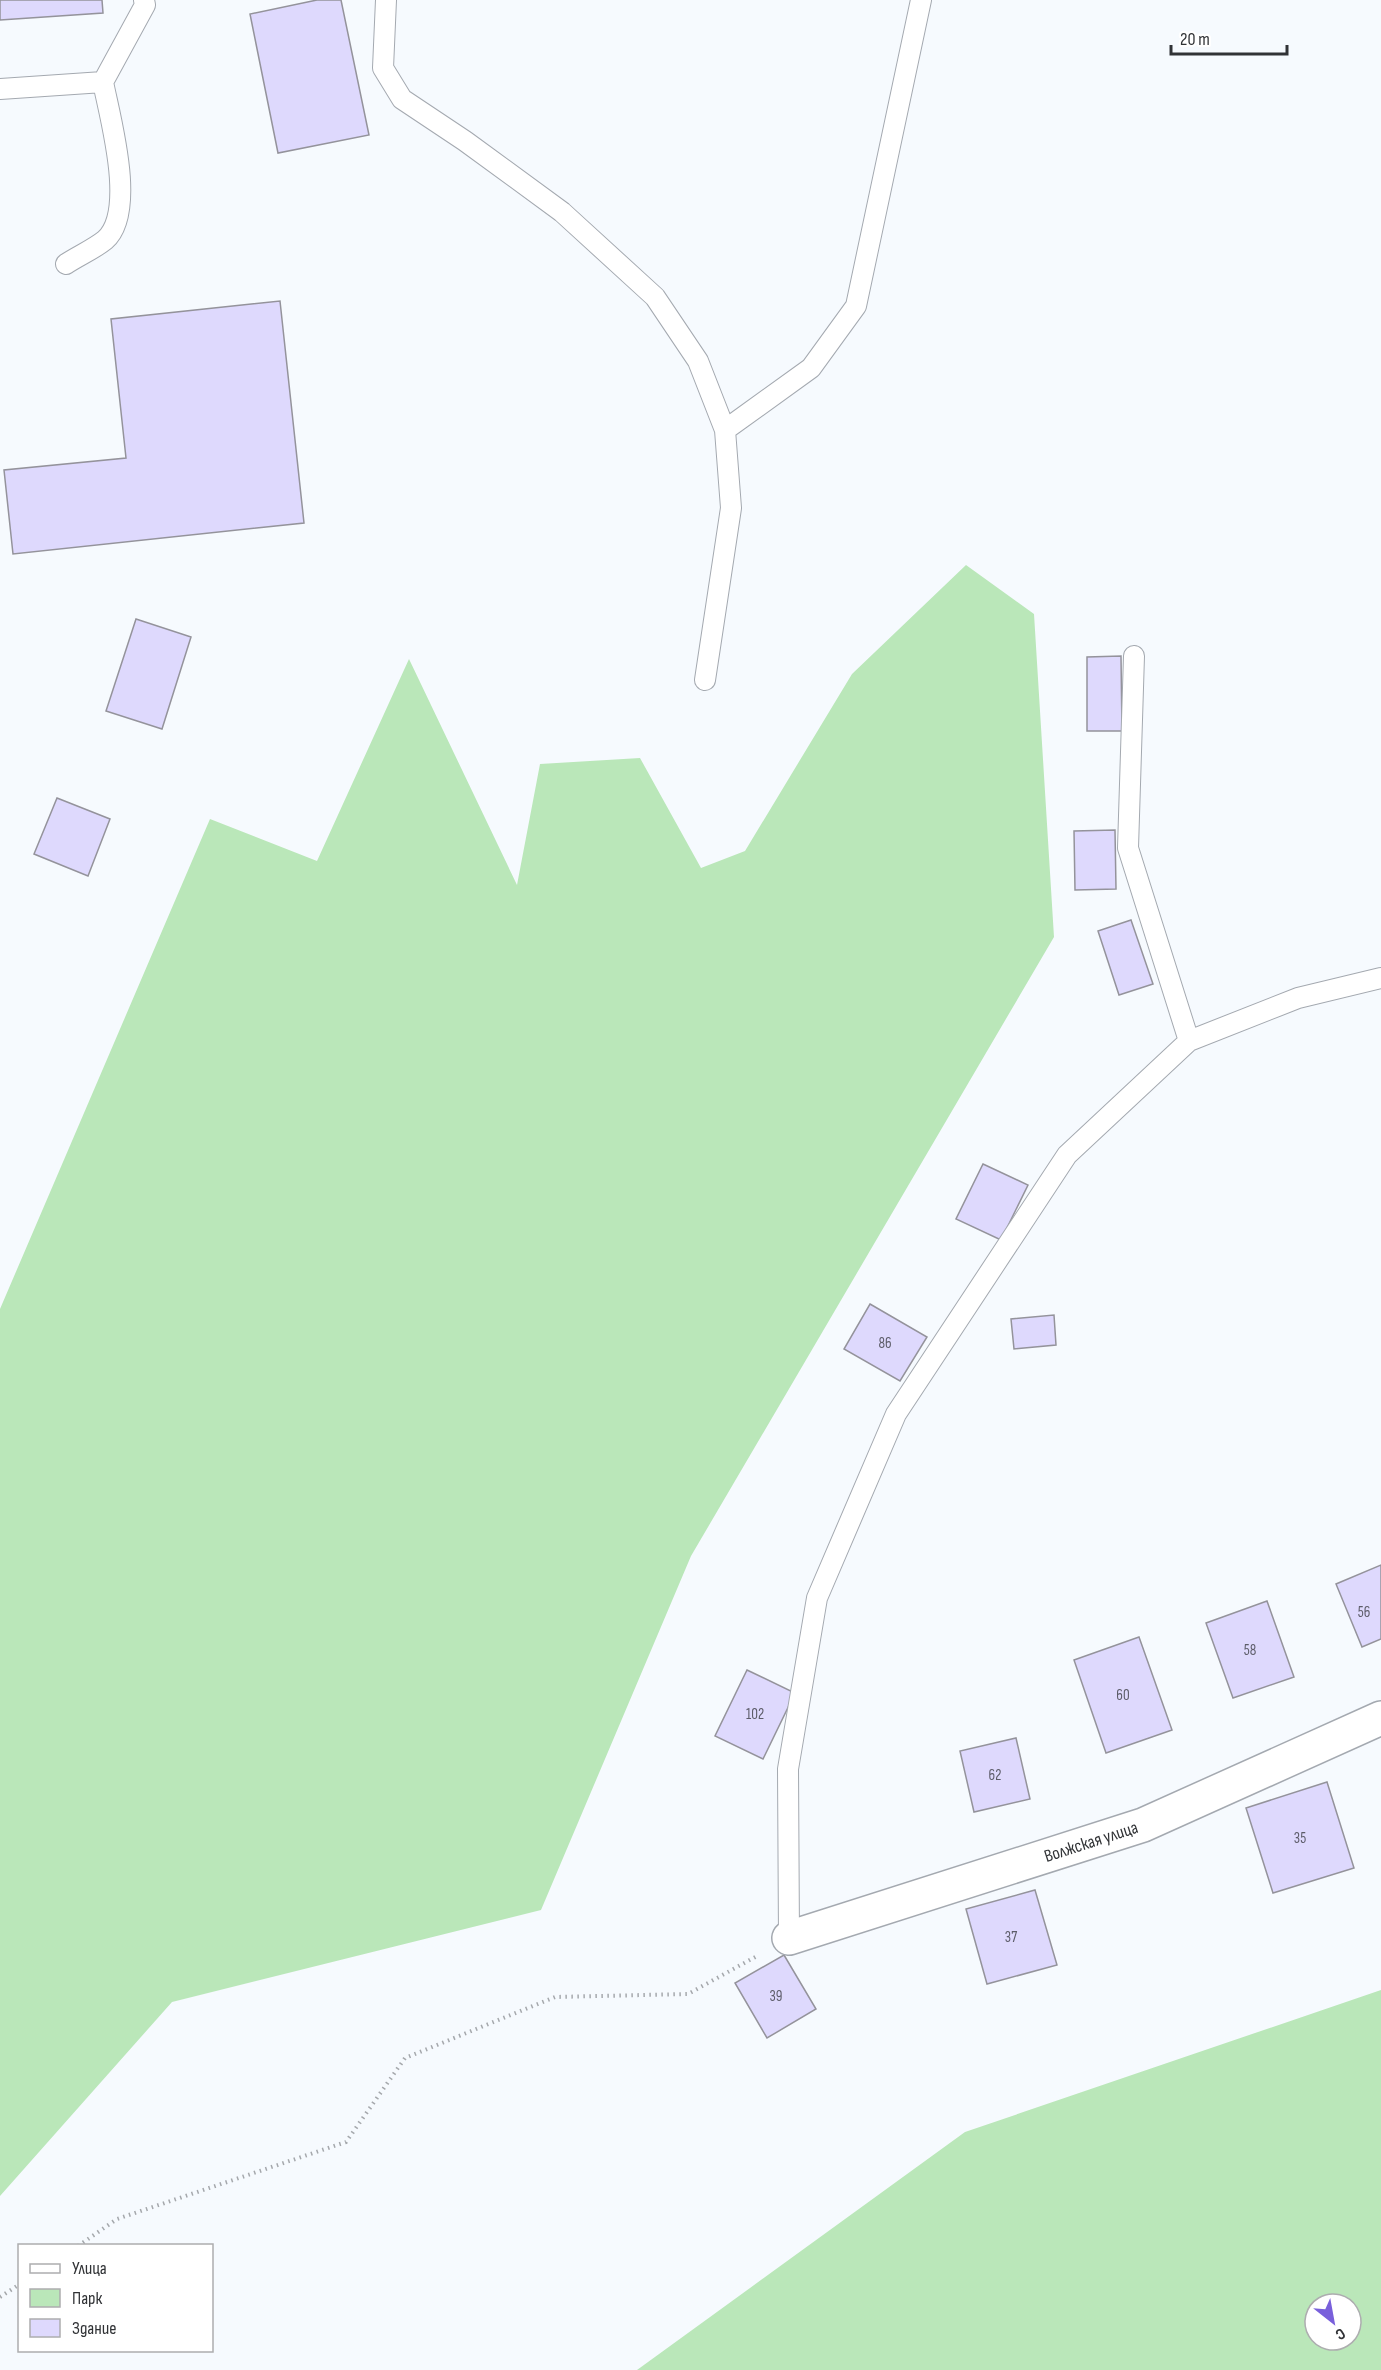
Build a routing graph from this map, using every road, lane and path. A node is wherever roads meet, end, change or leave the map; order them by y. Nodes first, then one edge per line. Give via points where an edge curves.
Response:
1 (386, 0) edge
2 (921, 0) edge
3 (149, 2) edge
4 (102, 82) junction
5 (0, 89) edge
6 (66, 264) dead end
7 (725, 430) junction
8 (1134, 656) dead end
9 (705, 680) dead end
10 (1381, 978) edge
11 (1189, 1041) junction
12 (1381, 1718) edge
13 (789, 1938) junction
14 (81, 2244) edge
15 (18, 2285) edge
16 (0, 2297) edge

1 - 7 lane via 383,68 402,99 562,212 656,297 698,361
2 - 7 lane via 856,306 811,368
3 - 4 lane
4 - 5 lane
4 - 6 lane via 120,164 118,219 107,239
7 - 9 lane via 731,508
8 - 11 lane via 1128,848
10 - 11 lane via 1298,998
11 - 13 lane via 1067,1155 896,1414 817,1598 788,1769
12 - 13 street, Волжская улица via 1143,1825
13 - 14 path via 688,1994 555,1996 405,2058 346,2142 117,2220
15 - 16 path

